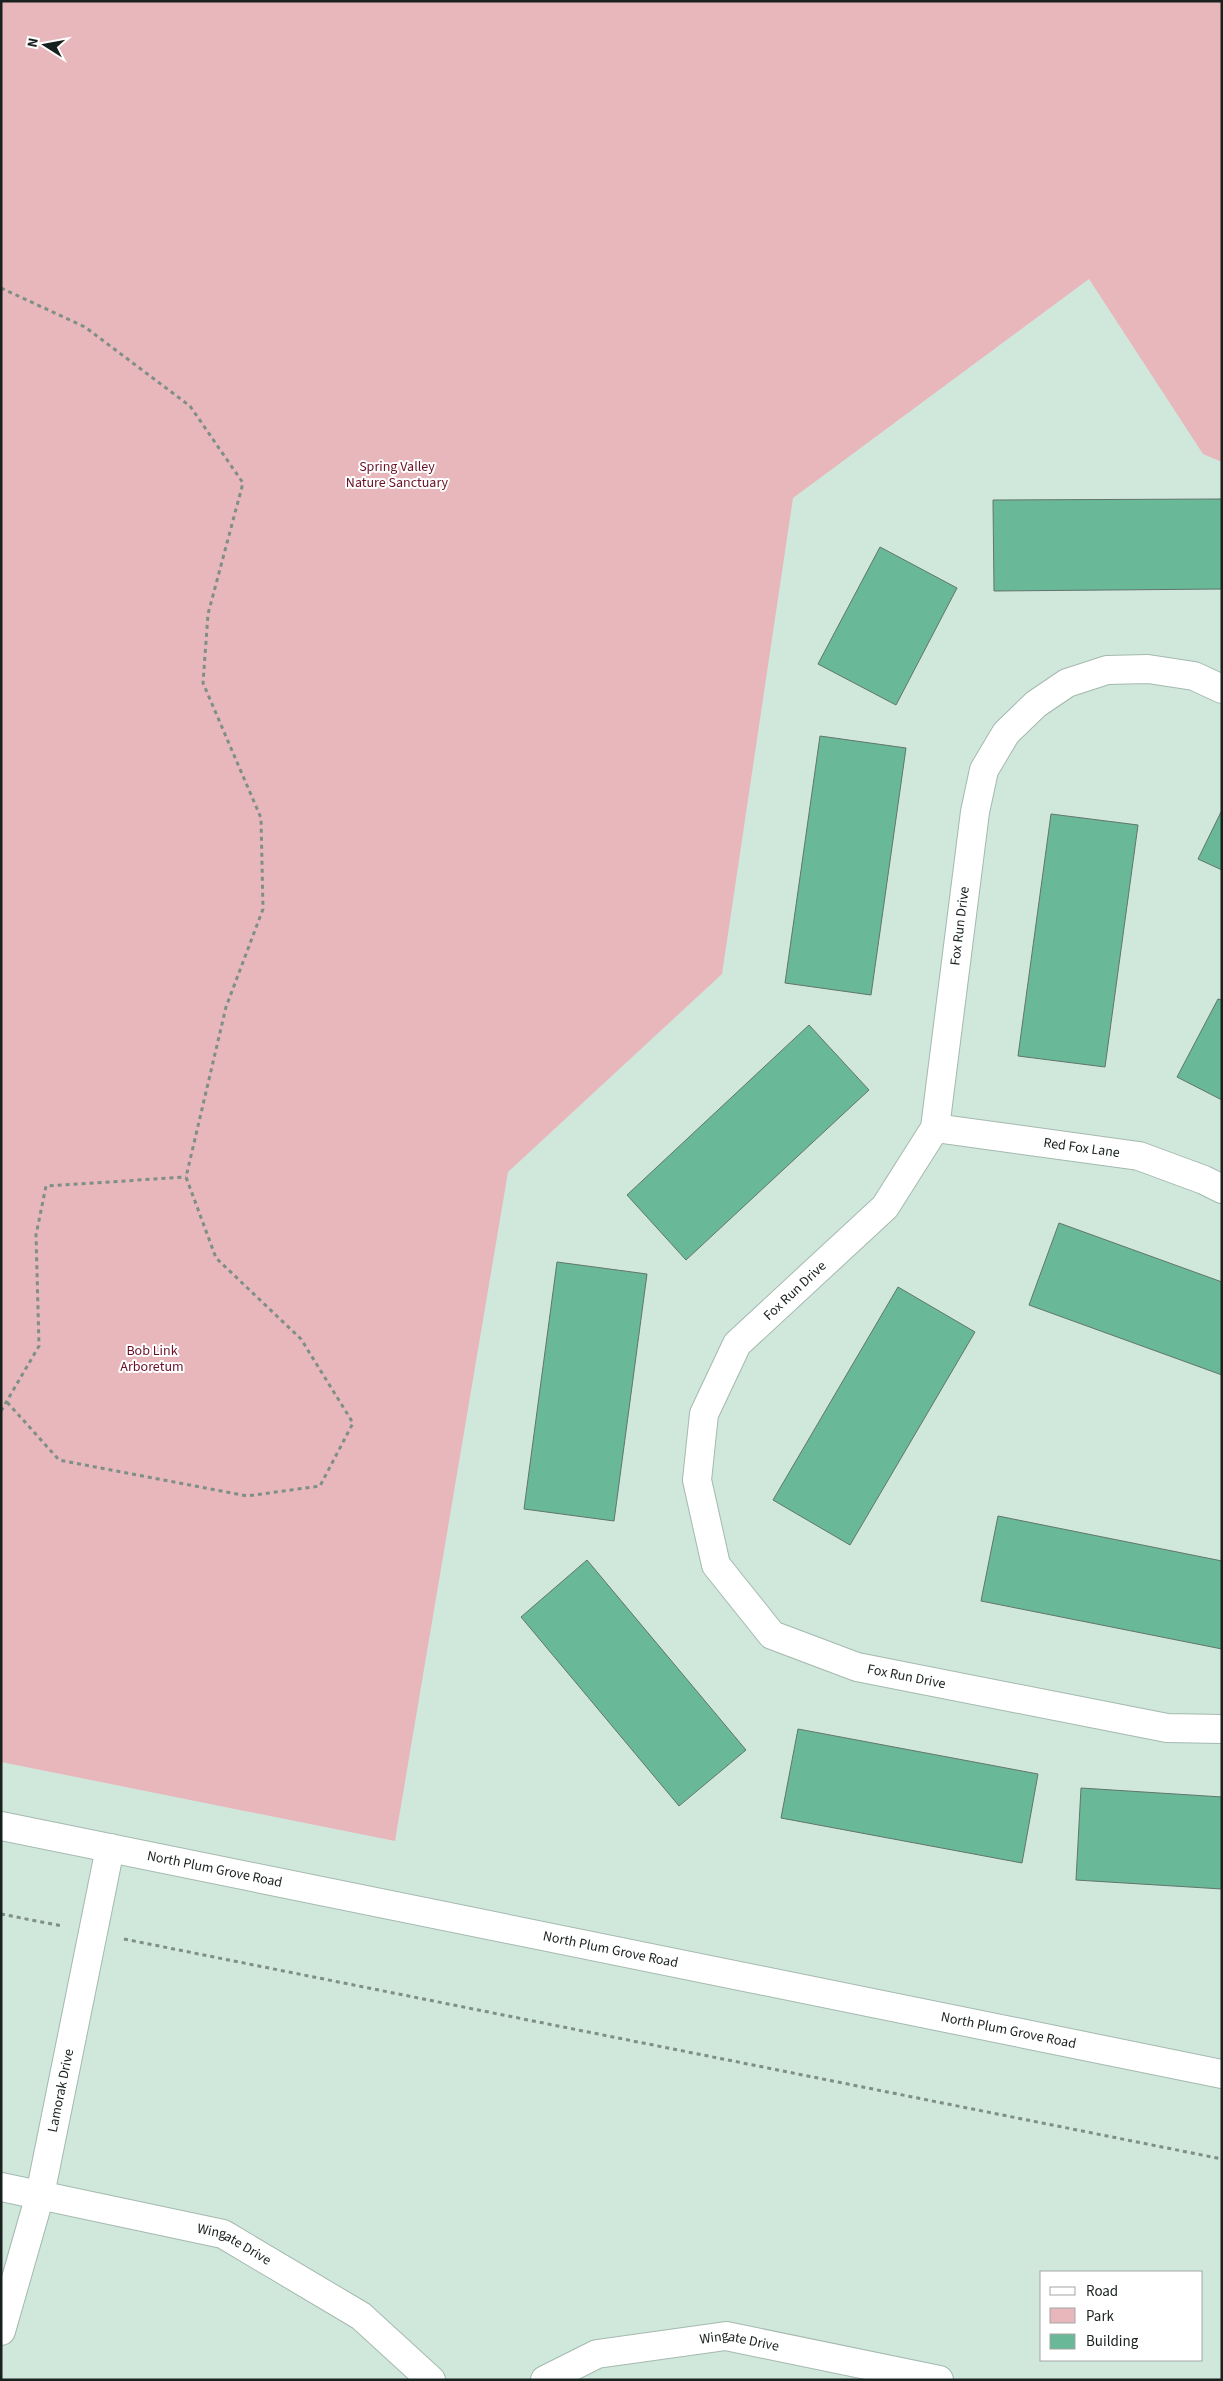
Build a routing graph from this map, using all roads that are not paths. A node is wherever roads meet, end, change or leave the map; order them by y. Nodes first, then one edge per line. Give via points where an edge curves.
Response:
1 (1222, 689) edge
2 (934, 1128) junction
3 (1222, 1189) edge
4 (1222, 1729) edge
5 (1, 1826) edge
6 (110, 1848) junction
7 (1222, 2074) edge
8 (1, 2187) edge
9 (40, 2195) junction
10 (1, 2331) edge
11 (431, 2380) edge
12 (545, 2380) edge
13 (939, 2380) edge

1 - 2 street, Fox Run Drive via 1194,676 1148,669 1107,670 1067,683 1036,704 1006,733 984,770 975,812
2 - 3 street, Red Fox Lane via 1139,1156
2 - 4 street, Fox Run Drive via 885,1207 737,1344 704,1414 697,1480 716,1564 772,1636 857,1667 1167,1728
5 - 6 street, North Plum Grove Road
6 - 7 street, North Plum Grove Road
6 - 9 street, Lamorak Drive
8 - 9 street, Wingate Drive
9 - 10 street, Lamorak Drive
9 - 11 street, Wingate Drive via 223,2234 361,2316
12 - 13 street, Wingate Drive via 597,2354 726,2336

